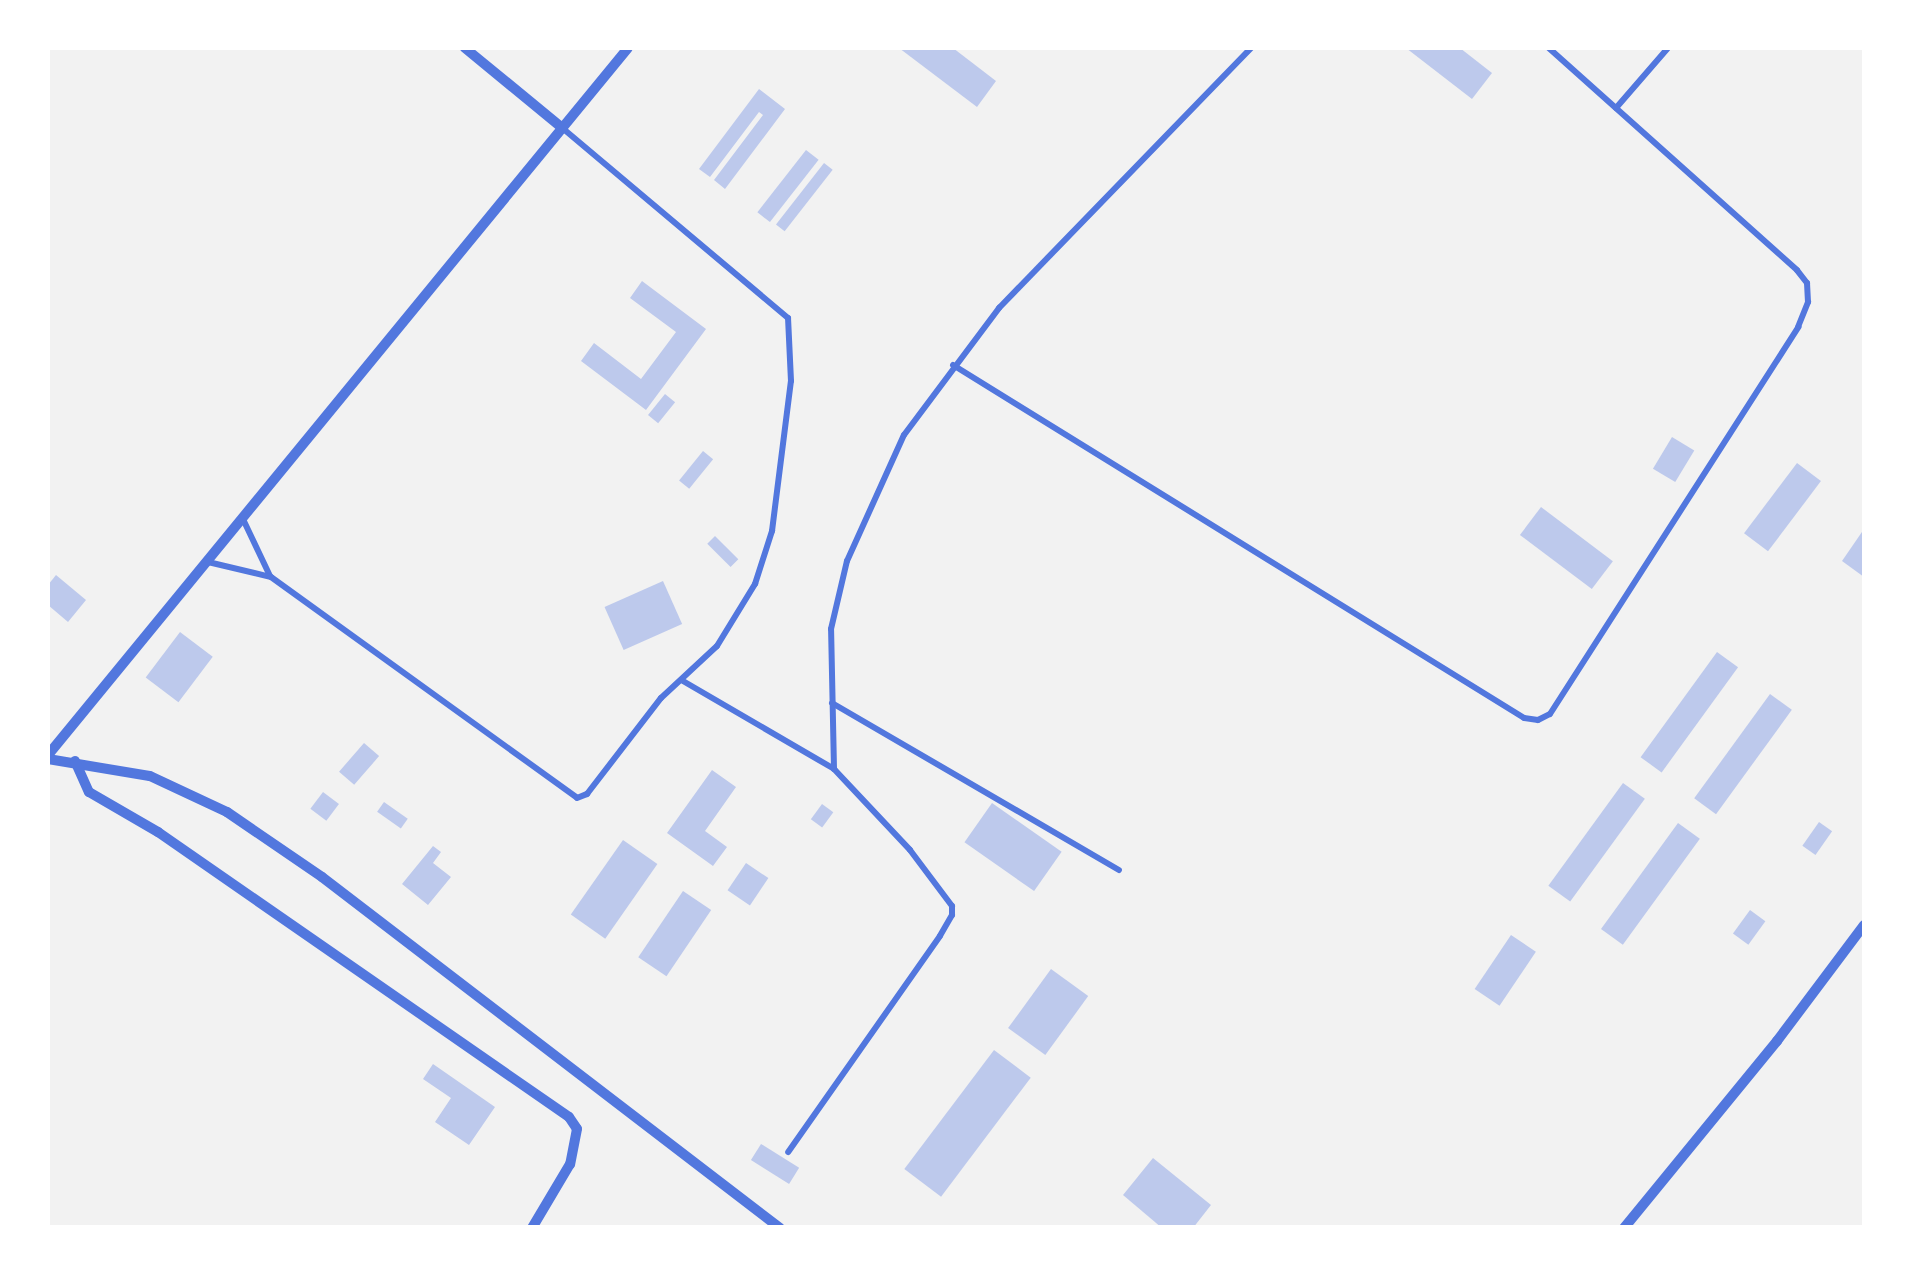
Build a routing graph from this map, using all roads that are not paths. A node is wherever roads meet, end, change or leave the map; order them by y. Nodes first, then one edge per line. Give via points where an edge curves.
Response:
1 (465, 48) edge
2 (628, 48) edge
3 (1251, 48) edge
4 (1549, 48) edge
5 (1668, 48) edge
6 (1616, 108) junction
7 (560, 126) junction
8 (954, 365) junction
9 (242, 517) junction
10 (206, 562) junction
11 (271, 577) junction
12 (683, 681) junction
13 (830, 702) junction
14 (48, 757) edge
15 (75, 761) junction
16 (834, 769) junction
17 (1120, 870) dead end
18 (1864, 926) edge
19 (788, 1152) dead end
20 (532, 1228) edge
21 (780, 1228) edge
22 (1624, 1228) edge

1 - 7 street
2 - 7 street
3 - 8 lane via 1080,221
4 - 6 lane
5 - 6 lane
6 - 8 lane via 1797,270 1808,302 1798,328 1566,690 1538,720 1524,718
7 - 9 street
7 - 12 lane via 781,307 791,331 772,531 739,614
8 - 13 lane via 904,435 847,561 831,629
9 - 10 street
9 - 11 lane
10 - 11 lane
10 - 14 street
11 - 12 lane via 571,797 587,794 661,698
12 - 16 lane
13 - 16 lane
13 - 17 lane
14 - 15 street
15 - 20 street via 89,792 158,832 569,1117 577,1129 570,1164
15 - 21 street via 173,783 255,830
16 - 19 lane via 940,886 952,915
18 - 22 street

